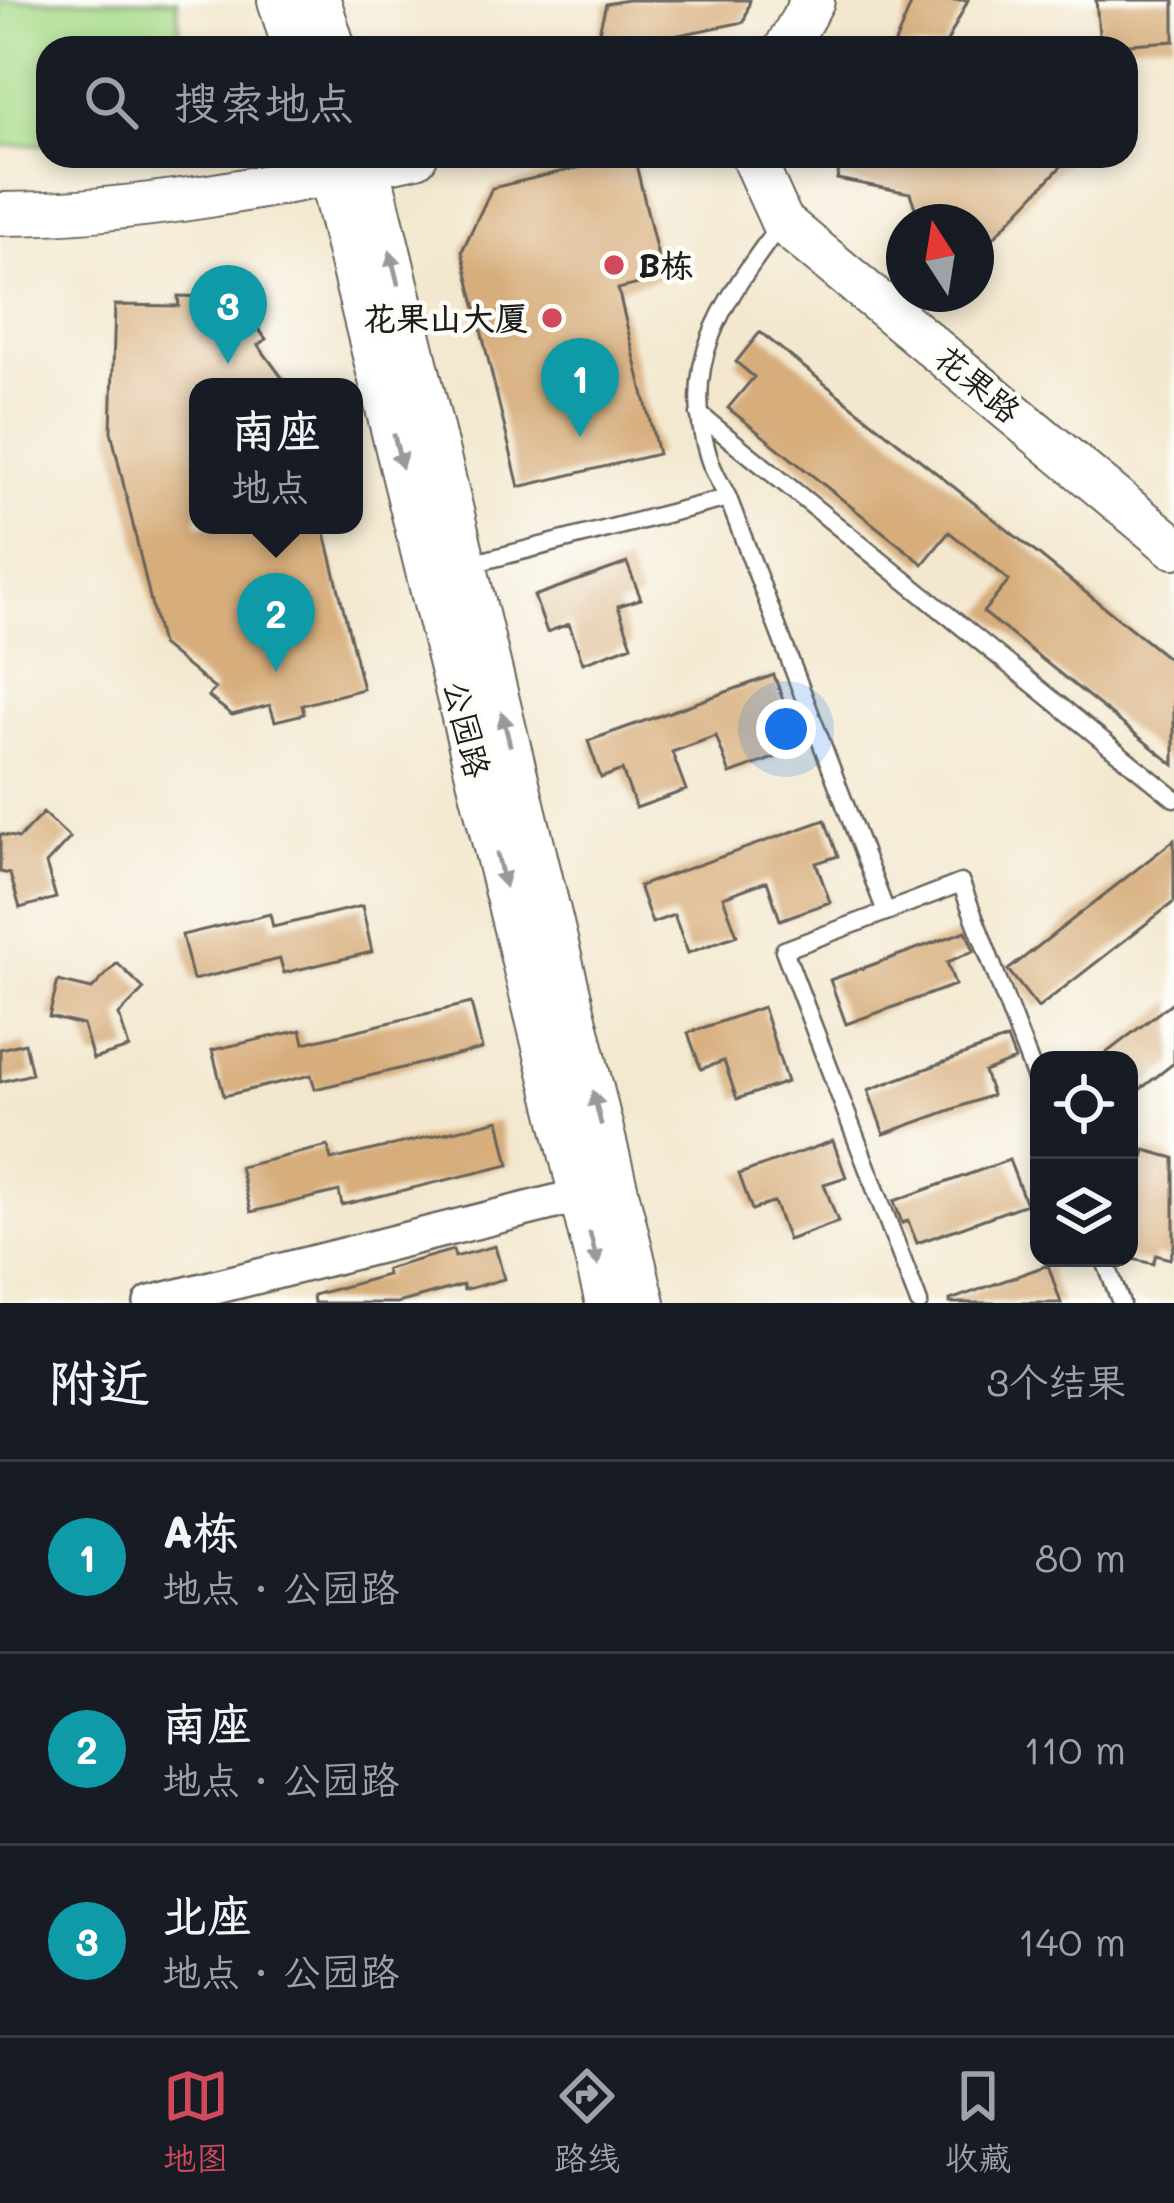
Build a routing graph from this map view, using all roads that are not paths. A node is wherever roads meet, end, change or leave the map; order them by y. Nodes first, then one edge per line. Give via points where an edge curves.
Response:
1 (279, 0) edge
2 (319, 0) edge
3 (812, 0) edge
4 (290, 36) edge
5 (330, 36) edge
6 (792, 36) edge
7 (322, 168) edge
8 (349, 168) edge
9 (349, 168) edge
10 (757, 168) edge
11 (0, 214) edge
12 (782, 222) junction
13 (699, 413) junction
14 (728, 498) junction
15 (1174, 547) edge
16 (466, 565) junction
17 (1174, 798) edge
18 (886, 912) junction
19 (1030, 1064) edge
20 (598, 1191) junction
21 (1107, 1267) edge
22 (151, 1303) edge
23 (607, 1303) edge
24 (644, 1303) edge
25 (920, 1303) edge
26 (1121, 1303) edge

1 - 4 street
2 - 5 street
3 - 6 street
7 - 11 street via 113,208
16 -> 8 street, 公园路
9 -> 20 street, 公园路
10 - 12 street, 花果路
12 - 13 lane via 713,326 700,369
12 - 15 street, 花果路
13 - 14 lane via 708,458
13 - 17 lane
14 - 16 lane
14 - 18 lane
20 -> 16 street, 公园路
18 - 19 lane via 961,883
18 - 25 lane via 784,950
20 - 22 street
20 -> 23 street, 公园路
20 - 24 street, 公园路
21 - 26 lane

